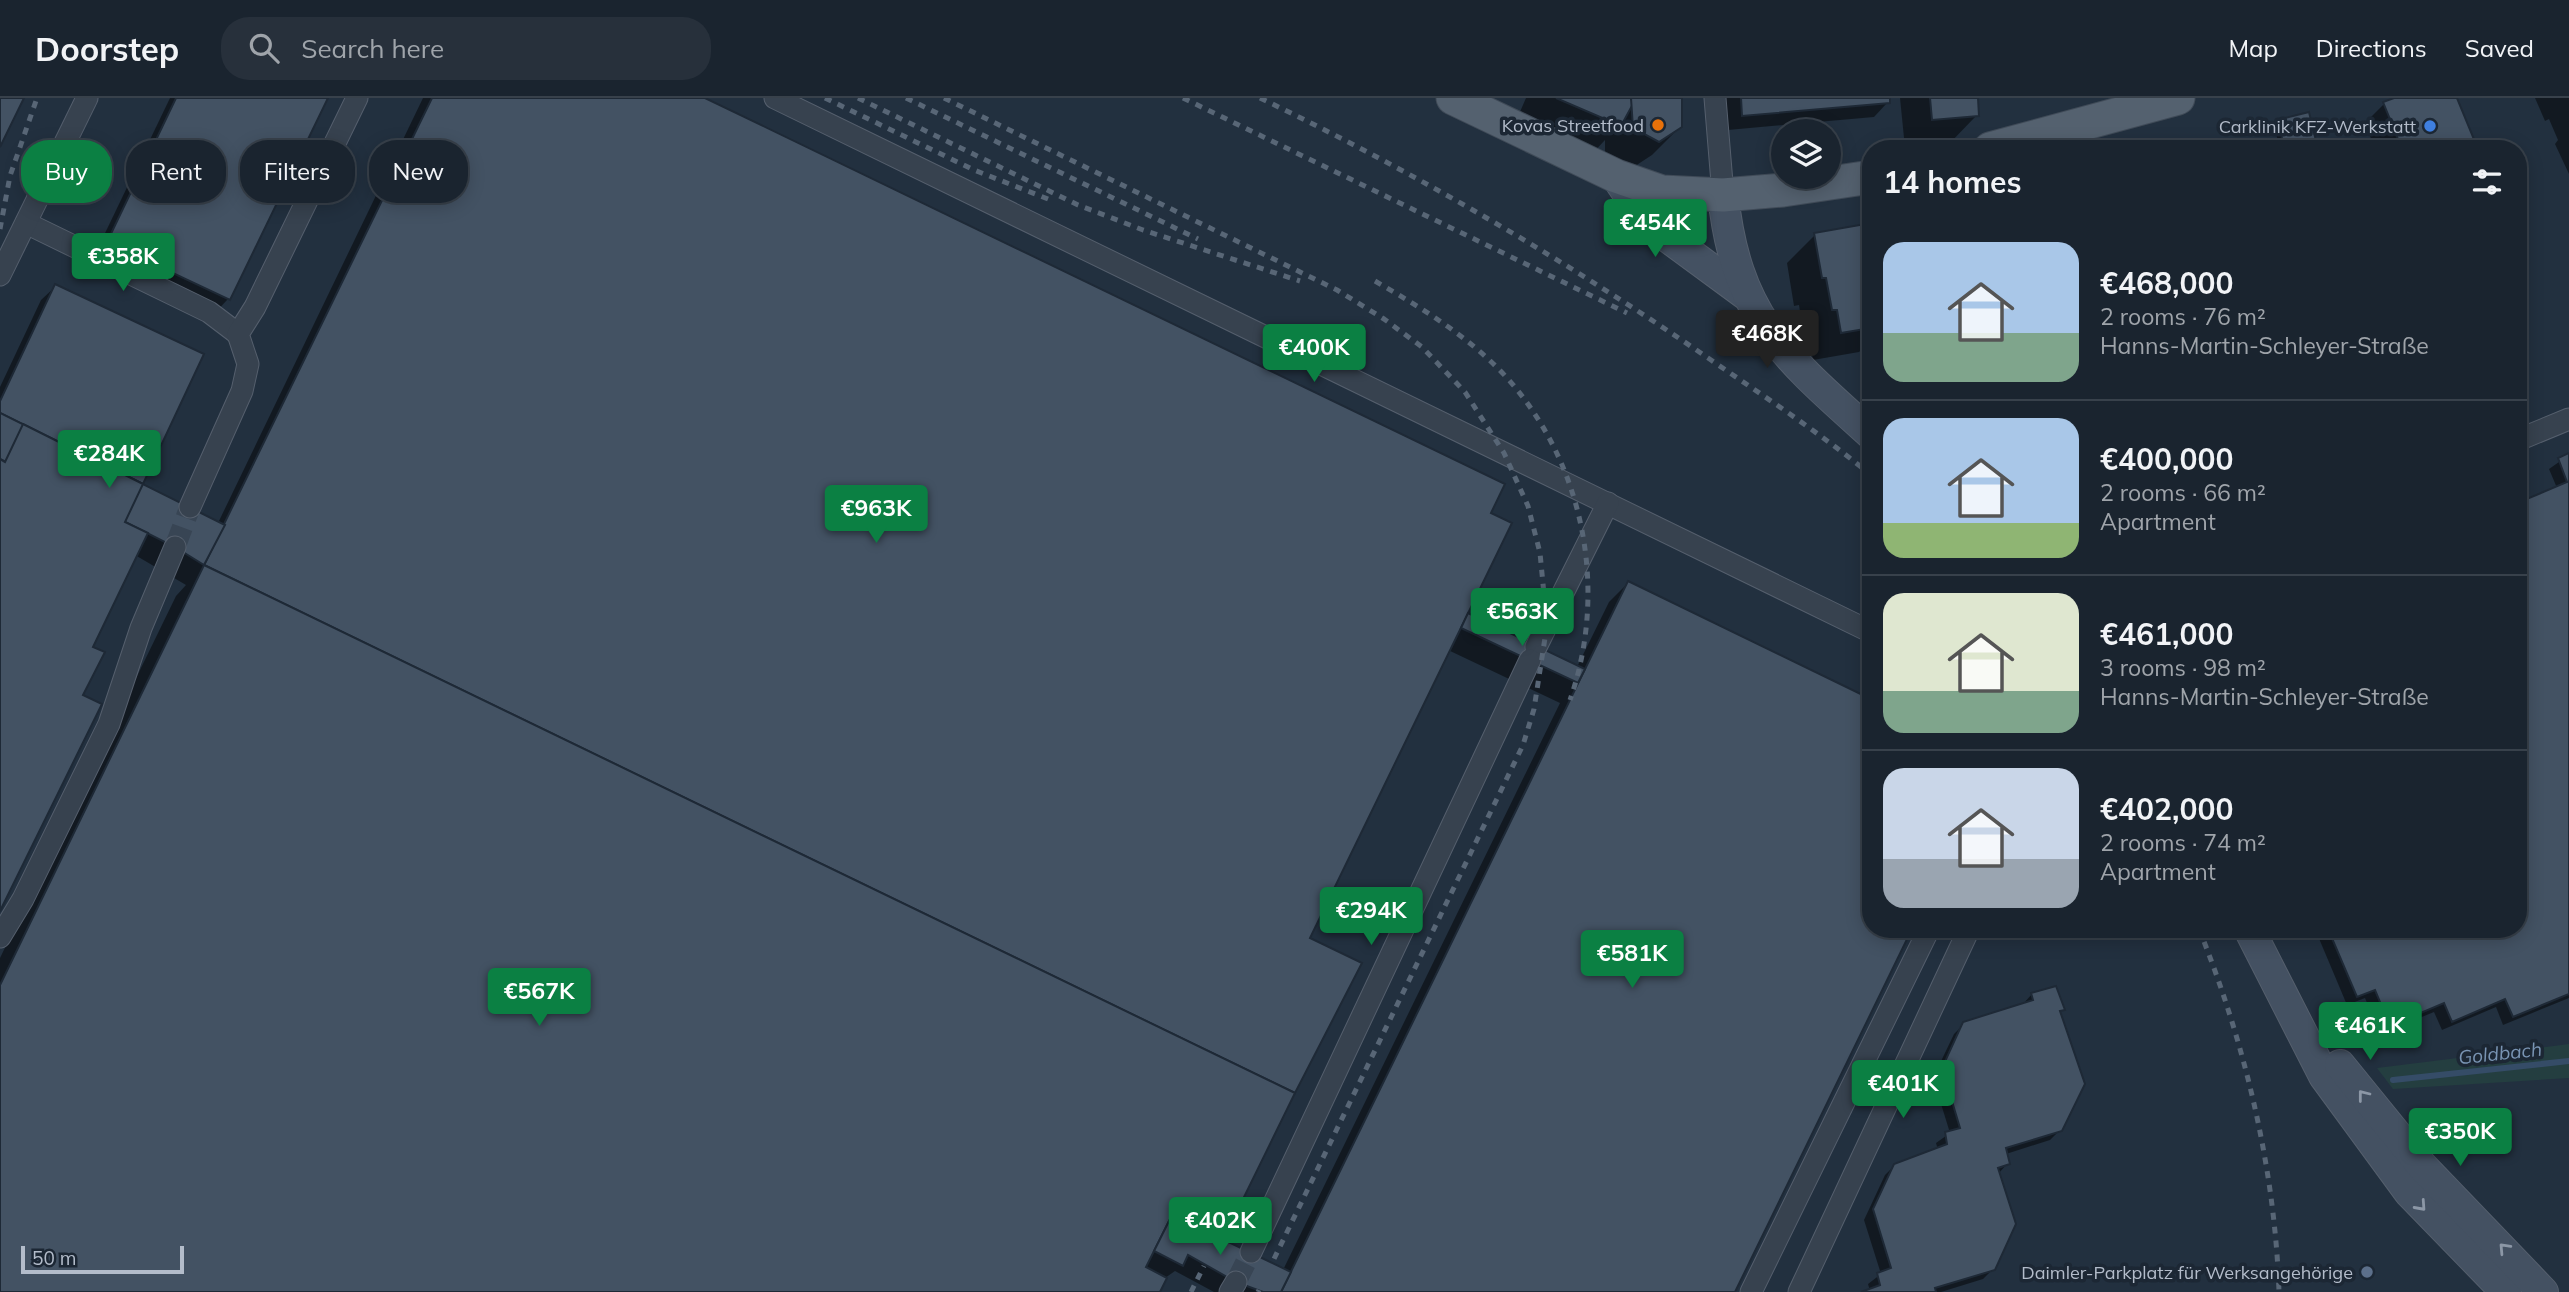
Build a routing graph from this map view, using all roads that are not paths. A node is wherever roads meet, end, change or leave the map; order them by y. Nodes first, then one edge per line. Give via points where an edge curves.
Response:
1 (87, 98) edge
2 (357, 98) edge
3 (775, 98) edge
4 (1453, 98) edge
5 (1715, 98) edge
6 (2178, 98) edge
7 (2023, 140) edge
8 (1616, 176) junction
9 (1862, 178) edge
10 (1723, 195) junction
11 (26, 223) junction
12 (0, 275) edge
13 (1745, 293) junction
14 (238, 334) junction
15 (2569, 419) edge
16 (1862, 424) edge
17 (2527, 436) edge
18 (1608, 503) junction
19 (190, 508) tunnel mouth
20 (175, 547) tunnel mouth
21 (1862, 628) edge
22 (0, 937) edge
23 (1925, 938) edge
24 (1965, 938) edge
25 (2254, 938) edge
26 (2281, 991) junction
27 (1251, 1252) tunnel mouth
28 (1751, 1292) edge
29 (1799, 1292) edge
30 (2506, 1292) edge
31 (2543, 1292) edge

1 - 11 street
2 - 14 street
3 - 18 street
4 - 8 main road
5 - 10 street
6 - 7 main road
8 - 10 main road via 1674,194
8 - 13 main road via 1647,222
9 - 10 main road
10 - 13 main road via 1730,245
11 - 12 street
11 - 14 street via 209,312
13 - 16 main road via 1767,333
14 - 19 street via 248,364 242,391
15 - 17 street
18 - 21 street
18 - 27 street
20 - 22 street via 141,628 109,724
23 - 28 street
24 - 29 street
25 - 26 main road
26 -> 30 main road via 2324,1076 2388,1165 2451,1239
31 -> 26 main road via 2422,1166

